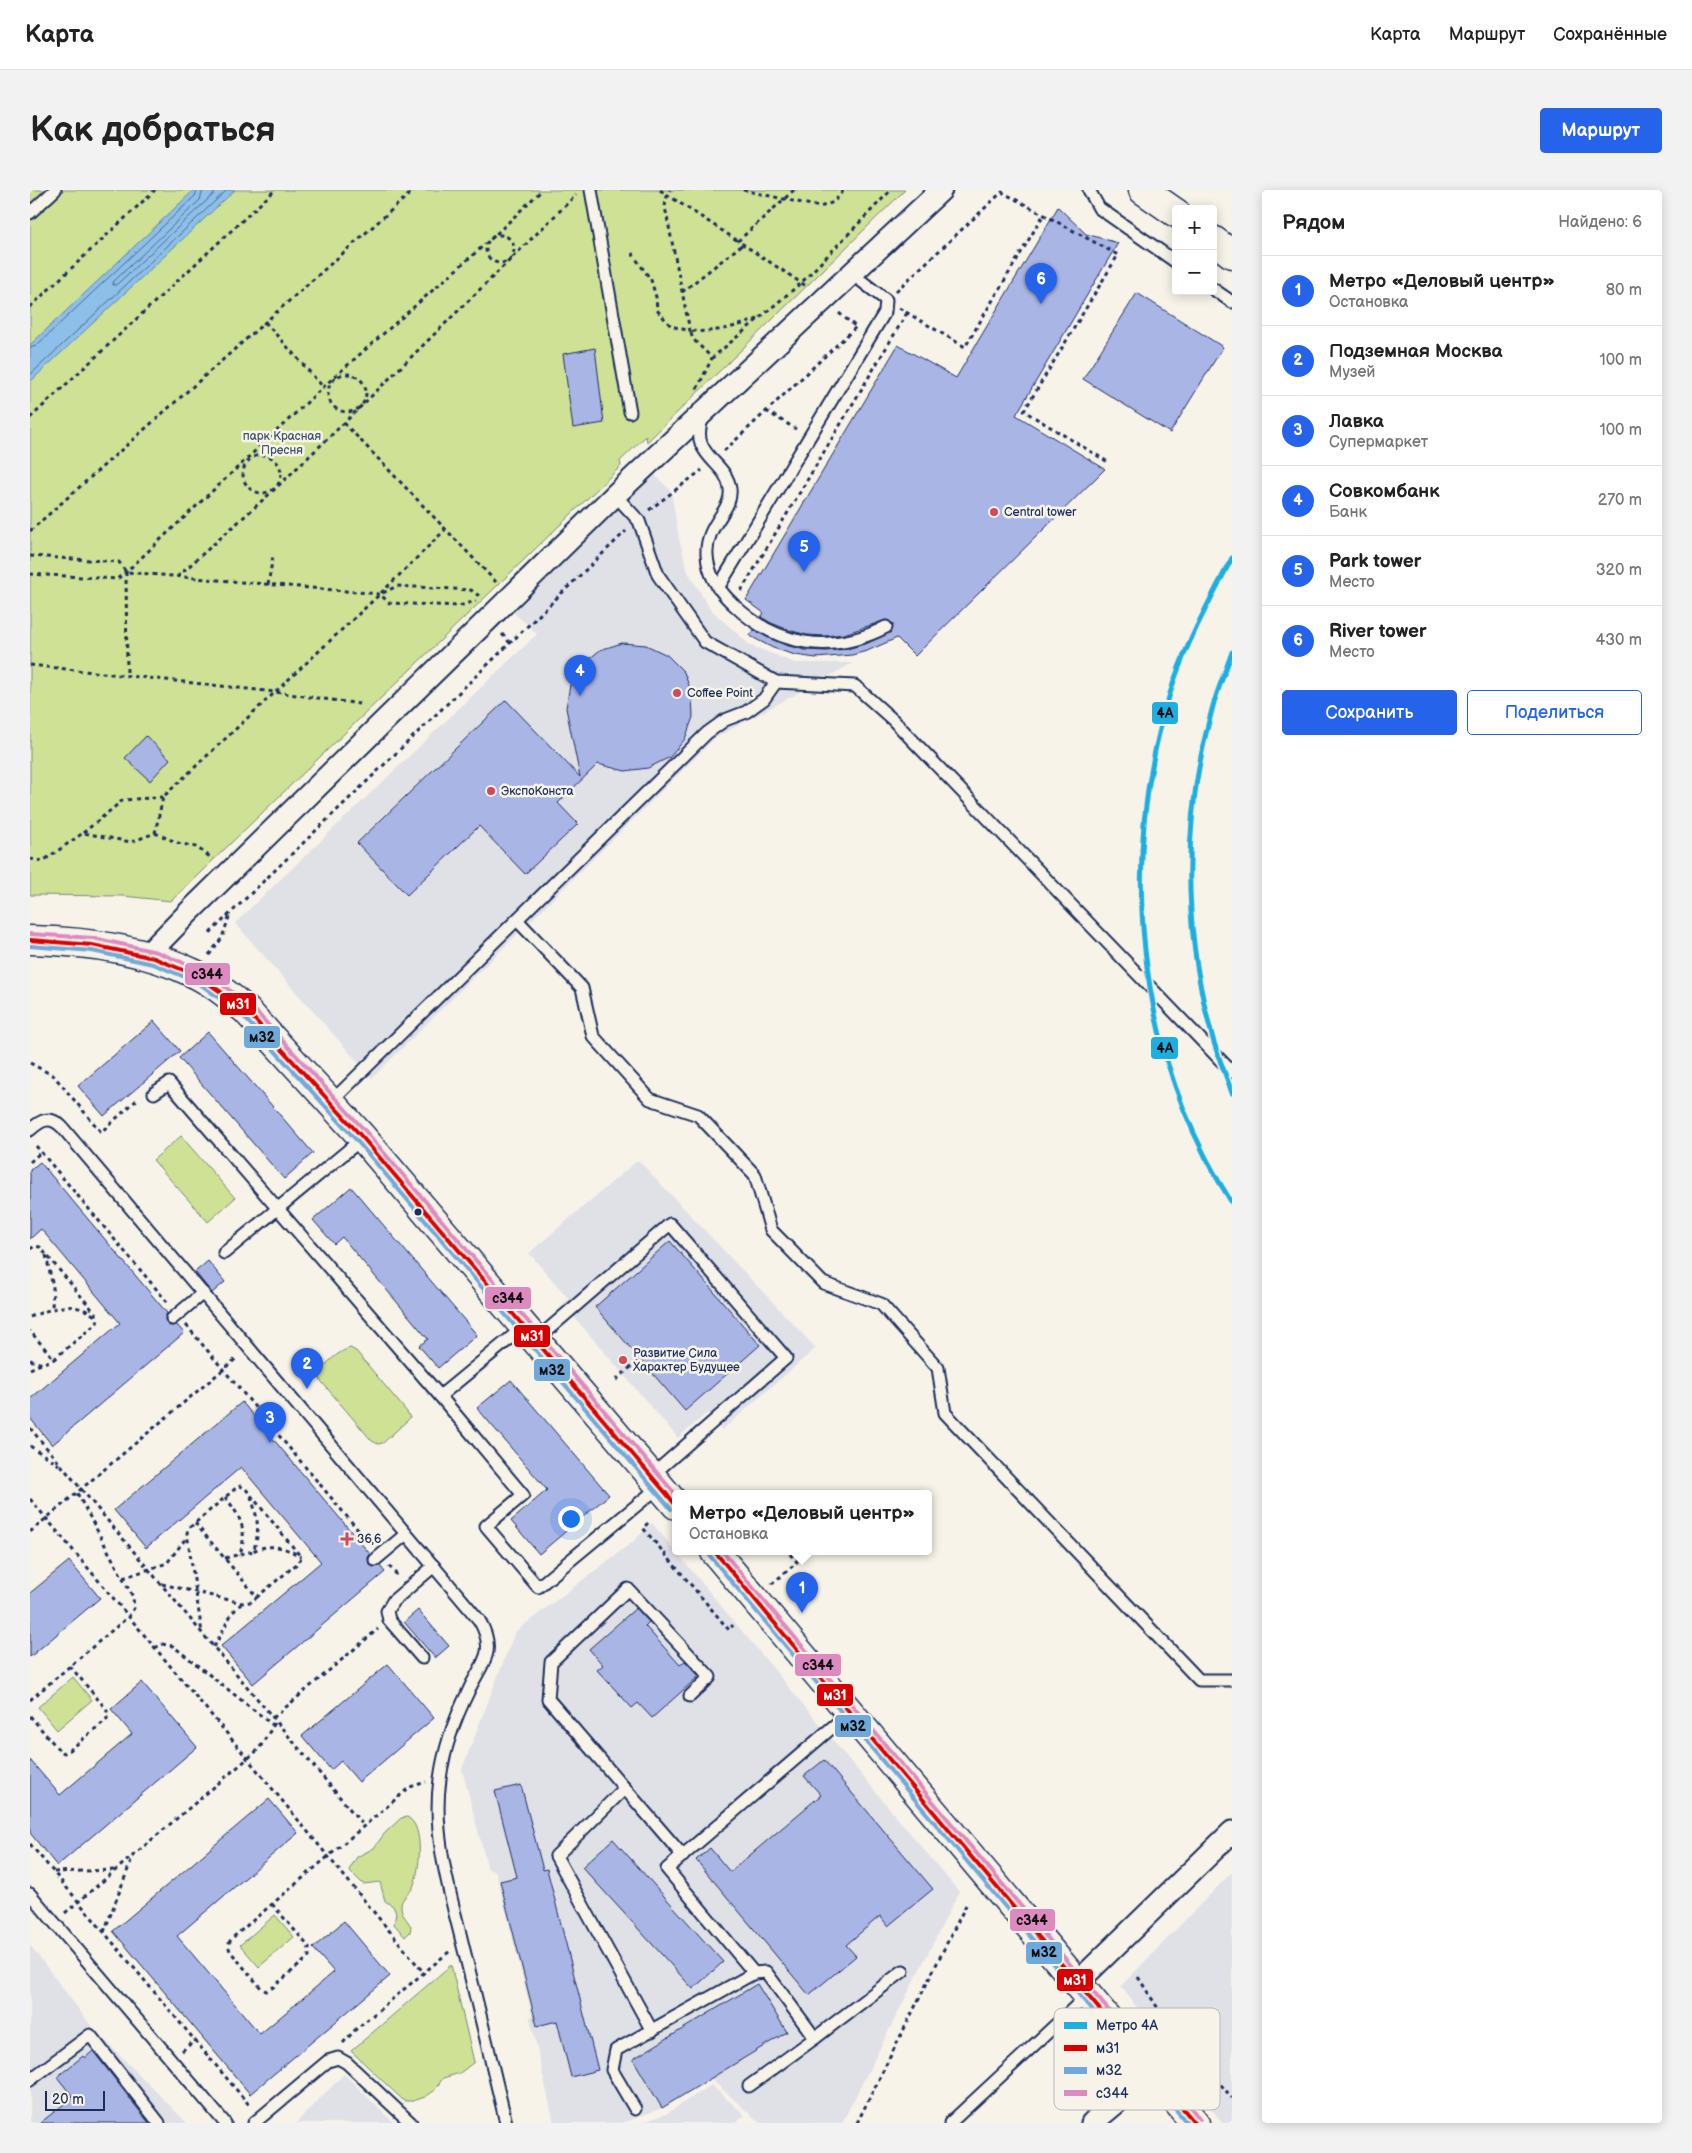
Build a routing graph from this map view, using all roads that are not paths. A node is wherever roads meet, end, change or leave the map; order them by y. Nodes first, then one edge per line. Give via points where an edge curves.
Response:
1 (55, 190) edge
2 (591, 190) edge
3 (941, 190) edge
4 (1089, 190) edge
5 (1143, 190) edge
6 (1172, 210) edge
7 (30, 213) edge
8 (1217, 243) edge
9 (1232, 254) edge
10 (1172, 259) edge
11 (852, 273) junction
12 (1217, 292) edge
13 (1232, 302) edge
14 (709, 407) junction
15 (630, 412) dead end
16 (615, 495) junction
17 (718, 588) junction
18 (886, 627) dead end
19 (776, 682) junction
20 (517, 920) junction
21 (30, 940) edge
22 (59, 940) junction
23 (30, 952) edge
24 (146, 956) junction
25 (1232, 1072) edge
26 (154, 1093) road end
27 (331, 1102) junction
28 (30, 1130) edge
29 (363, 1138) junction
30 (278, 1209) junction
31 (224, 1253) dead end
32 (203, 1293) junction
33 (175, 1317) road end
34 (530, 1333) junction
35 (440, 1396) junction
36 (662, 1489) edge
37 (406, 1534) junction
38 (717, 1555) edge
39 (377, 1558) road end
40 (434, 1566) junction
41 (422, 1658) dead end
42 (1232, 1680) edge
43 (690, 1696) dead end
44 (848, 1713) junction
45 (624, 1788) junction
46 (1232, 1832) edge
47 (682, 1856) junction
48 (30, 1894) edge
49 (902, 1971) dead end
50 (754, 1973) junction
51 (1083, 1988) junction
52 (1063, 2008) edge
53 (1099, 2008) edge
54 (1054, 2017) edge
55 (652, 2031) junction
56 (815, 2038) junction
57 (30, 2080) edge
58 (749, 2086) dead end
59 (635, 2109) dead end
60 (1108, 2110) edge
61 (1184, 2110) edge
62 (257, 2120) edge
63 (159, 2123) edge
64 (225, 2123) edge
65 (411, 2123) edge
66 (506, 2123) edge
67 (950, 2123) edge
68 (1092, 2123) edge
69 (1195, 2123) edge

1 - 7 lane
2 - 15 lane
3 - 11 street
4 - 10 lane via 1099,208
5 - 6 street
8 - 9 street
11 - 14 street
11 - 17 lane via 886,300 885,312
12 - 13 lane
14 - 16 street
14 - 17 lane via 700,432 703,449 726,477 730,488 729,501 708,541 708,564
16 - 19 lane via 638,519 658,575 705,642
16 - 24 street via 491,603
17 - 18 lane via 733,605 764,629 804,643 843,642
19 - 20 lane via 764,699 707,733
19 - 25 lane via 856,686 893,720
20 - 27 lane
20 - 42 lane via 582,988 593,1036 650,1099 698,1115 755,1175 771,1230 823,1283 882,1304 938,1368 944,1413 1199,1680
21 - 22 street
22 - 23 lane
22 - 24 street
24 - 27 street via 195,974 226,994 246,1010
26 - 30 lane via 169,1083
27 - 29 street
28 - 32 lane via 45,1119 57,1122
29 - 30 lane
29 - 34 street
30 - 31 lane
30 - 35 lane
32 - 33 lane
32 - 37 lane
34 - 35 lane
34 - 36 street
34 - 36 lane via 670,1224 786,1358
35 - 36 lane via 523,1495 486,1526 538,1587
37 - 39 lane
37 - 40 lane
38 - 44 street
40 - 41 lane via 389,1605 387,1615
40 - 66 lane via 479,1620 487,1636 487,1654 447,1744 438,1814 443,1857
43 - 45 lane via 710,1677 628,1589 551,1662 548,1698
44 - 47 lane
44 - 51 street
45 - 47 lane
45 - 55 lane via 556,1856
46 - 51 street
47 - 50 lane via 668,1869
48 - 64 lane
49 - 56 lane
50 - 55 lane
50 - 56 lane via 766,1972
51 - 52 lane
51 - 53 street
54 - 67 lane
55 - 59 lane via 616,2050 612,2070
56 - 58 lane
57 - 63 lane via 90,2035
60 - 68 street
61 - 69 street
62 - 65 lane via 328,2061 338,2058

